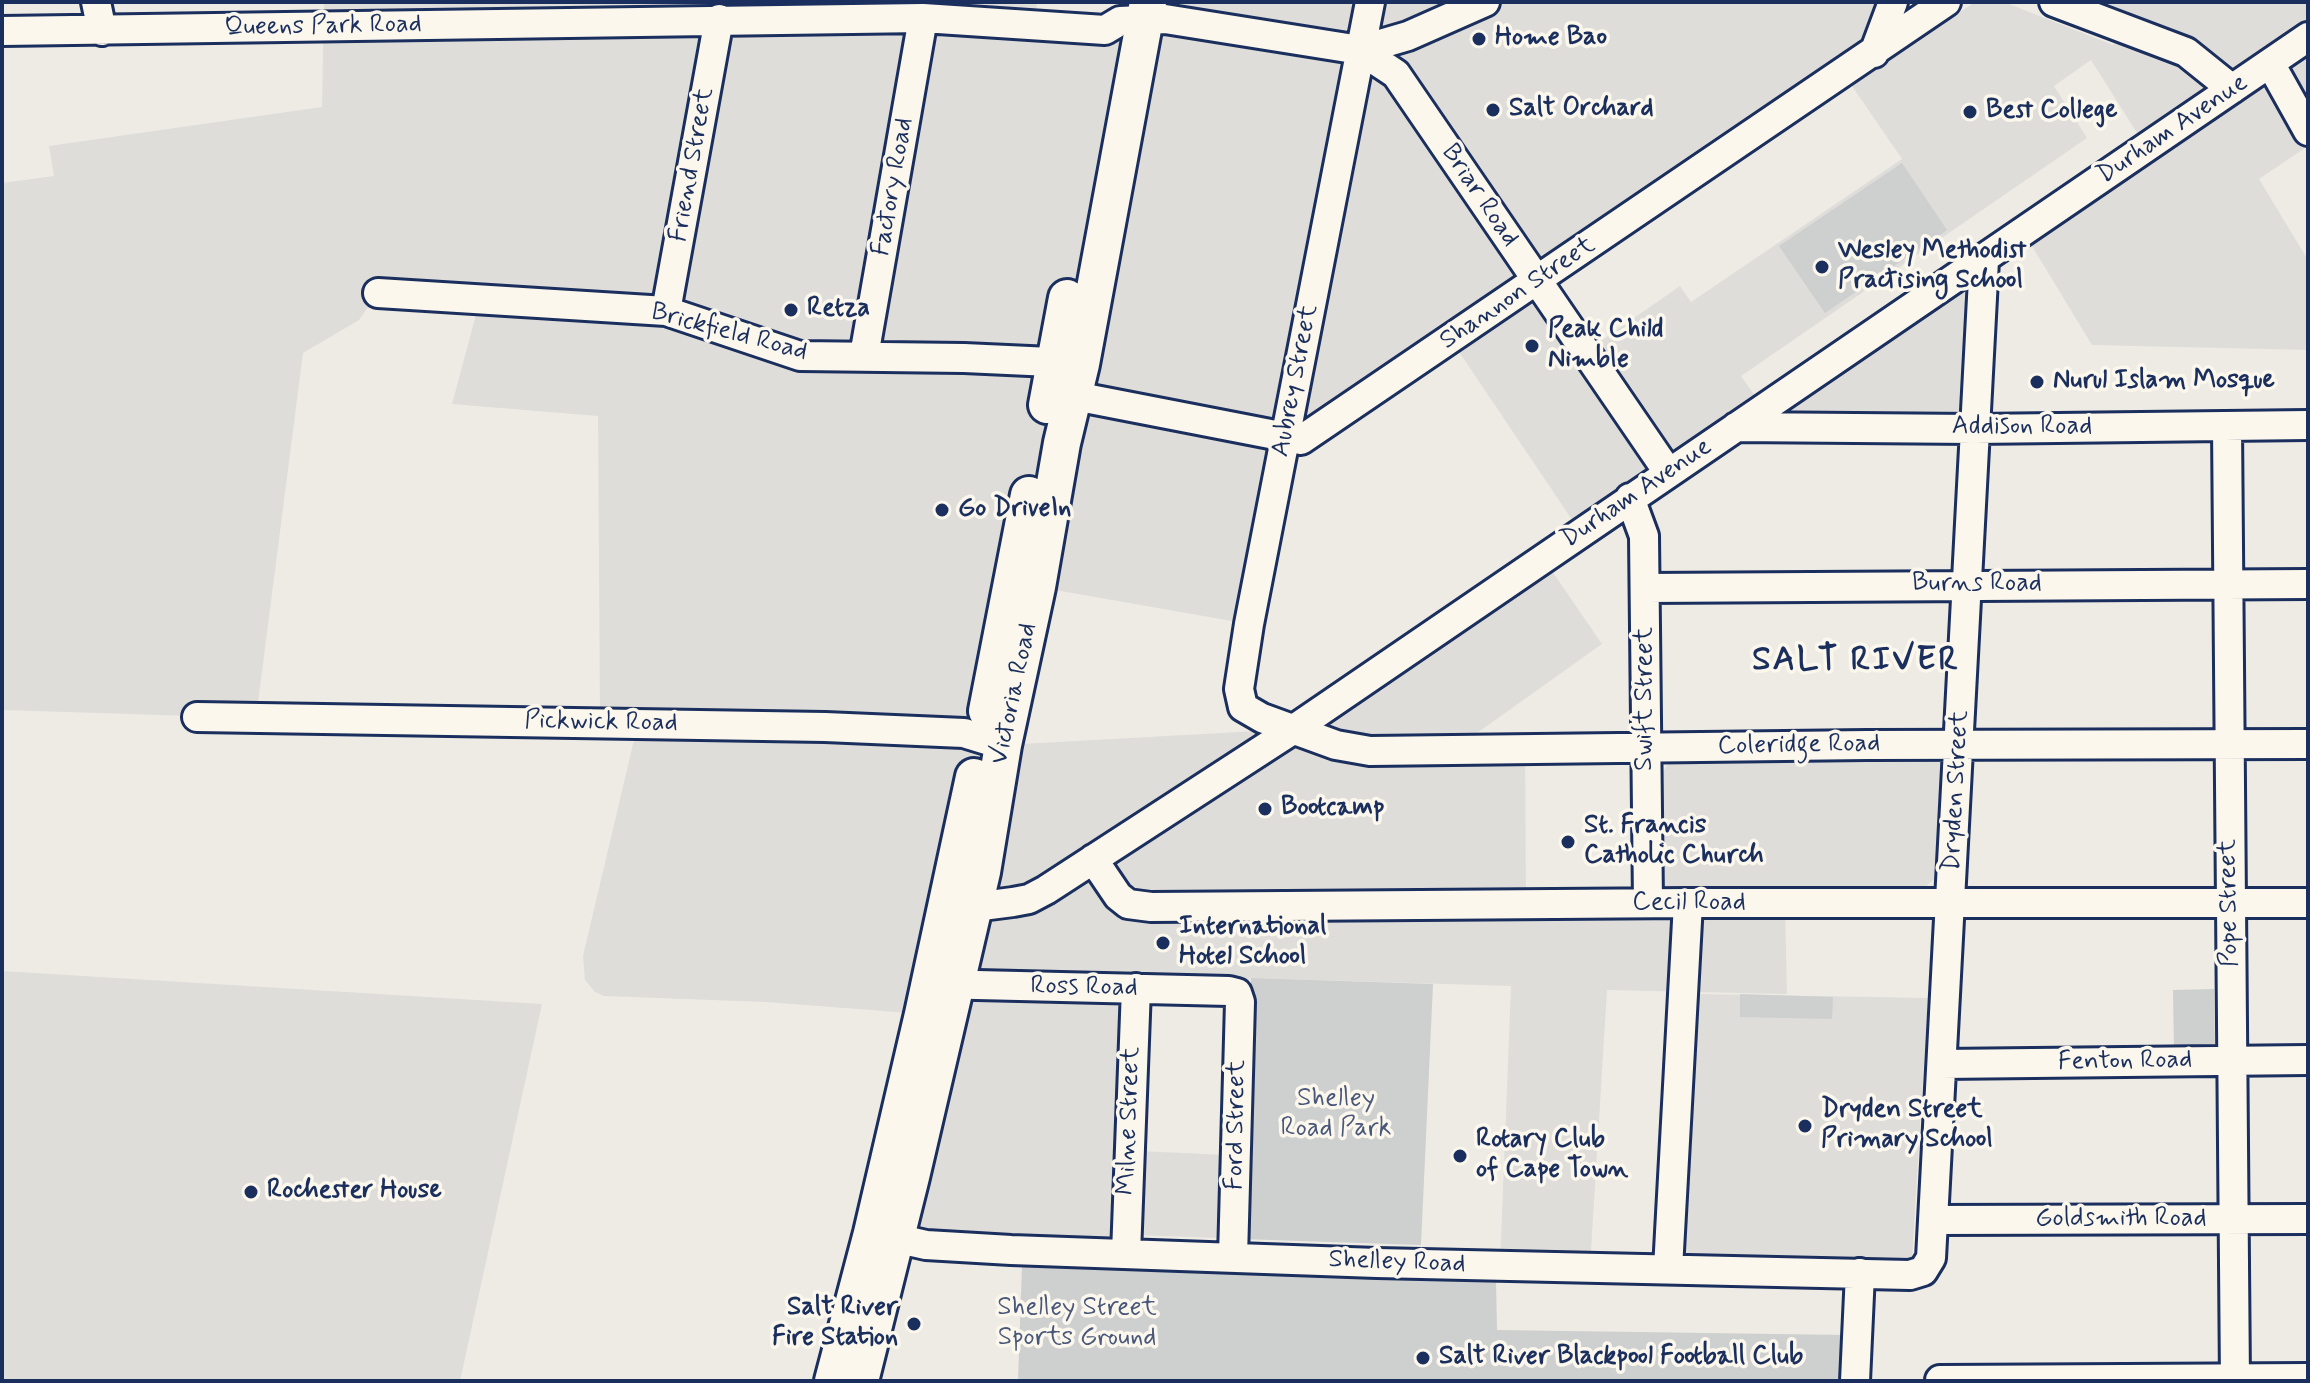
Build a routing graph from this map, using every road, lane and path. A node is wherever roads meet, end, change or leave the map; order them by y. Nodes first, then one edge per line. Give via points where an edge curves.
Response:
1 (96, 2) edge
2 (1370, 2) edge
3 (1485, 2) edge
4 (1893, 2) edge
5 (1946, 2) edge
6 (2054, 2) edge
7 (1134, 11) edge
8 (923, 18) junction
9 (719, 19) junction
10 (2, 31) edge
11 (102, 31) junction
12 (2308, 37) edge
13 (1360, 50) junction
14 (1874, 53) junction
15 (2270, 63) junction
16 (2232, 89) junction
17 (2308, 131) edge
18 (1984, 260) junction
19 (1538, 281) junction
20 (378, 293) dead end
21 (666, 311) junction
22 (864, 356) junction
23 (1065, 378) junction
24 (2308, 425) edge
25 (2227, 426) junction
26 (1736, 427) junction
27 (1974, 429) junction
28 (1286, 439) junction
29 (1668, 472) junction
30 (1630, 498) junction
31 (2228, 584) junction
32 (2308, 584) edge
33 (1966, 585) junction
34 (1646, 588) junction
35 (197, 717) dead end
36 (1294, 729) junction
37 (992, 742) junction
38 (2308, 744) edge
39 (1960, 745) junction
40 (2229, 745) junction
41 (1646, 748) junction
42 (1093, 859) junction
43 (1648, 903) junction
44 (1688, 903) junction
45 (2308, 903) edge
46 (1950, 904) junction
47 (2229, 904) junction
48 (961, 906) junction
49 (943, 985) junction
50 (1136, 988) junction
51 (1237, 993) joint
52 (2308, 1060) edge
53 (2233, 1061) junction
54 (1942, 1064) junction
55 (2308, 1219) edge
56 (1933, 1220) junction
57 (2234, 1220) junction
58 (884, 1236) junction
59 (1126, 1254) junction
60 (1233, 1257) junction
61 (1668, 1269) junction
62 (1923, 1271) joint
63 (1860, 1273) junction
64 (2308, 1378) edge
65 (1940, 1380) edge
66 (2235, 1380) edge
67 (833, 1381) edge
68 (860, 1381) edge
69 (1855, 1381) edge

1 - 11 street
2 - 13 street, Aubrey Street
3 - 13 street via 1408,36
4 - 14 street
5 - 14 street, Shannon Street
6 - 16 street via 2186,52
7 - 8 street, Queens Park Road via 1105,30
7 - 13 street, Queens Park Road
7 - 23 main road, Victoria Road
8 - 9 street, Queens Park Road
8 - 22 street, Factory Road
9 - 11 street, Queens Park Road
9 - 21 street, Friend Street
10 - 11 street, Queens Park Road
12 - 15 street, Durham Avenue
13 - 19 street, Briar Road via 1396,74
13 - 28 street, Aubrey Street
14 - 19 street, Shannon Street
15 - 16 street, Durham Avenue
15 - 17 street
16 - 18 street, Durham Avenue
18 - 26 street, Durham Avenue
18 - 27 street, Dryden Street
19 - 28 street, Shannon Street via 1301,440
19 - 29 street, Briar Road
20 - 21 street, Brickfield Road
21 - 22 street, Brickfield Road via 800,356
22 - 23 street, Brickfield Road
23 - 28 street
23 - 37 main road, Victoria Road via 1022,662
24 - 25 street, Addison Road
25 - 27 street, Addison Road
25 - 31 street, Pope Street
26 - 27 street, Addison Road
26 - 29 street, Durham Avenue
27 - 33 street, Dryden Street
28 - 36 street, Aubrey Street via 1239,689 1243,707
29 - 30 street, Durham Avenue
30 - 34 street, Swift Street via 1644,536
30 - 36 street, Durham Avenue
31 - 32 street, Burns Road
31 - 33 street, Burns Road
31 - 40 street, Pope Street
33 - 34 street, Burns Road
33 - 39 street, Dryden Street
34 - 41 street, Swift Street
35 - 37 street, Pickwick Road via 825,727 964,733
36 - 41 street, Coleridge Road via 1370,751
36 - 42 street, Durham Avenue
37 - 48 main road, Victoria Road
38 - 40 street, Coleridge Road
39 - 40 street, Coleridge Road
39 - 41 street, Coleridge Road
39 - 46 street, Dryden Street
40 - 47 street, Pope Street
41 - 43 street, Swift Street
42 - 43 street, Cecil Road via 1118,896 1128,904 1151,907
42 - 48 street, Durham Avenue via 1029,899
43 - 44 street, Cecil Road
44 - 46 street, Cecil Road
44 - 61 street
45 - 47 street, Cecil Road
46 - 47 street, Cecil Road
46 - 54 street, Dryden Street
47 - 53 street, Pope Street
48 - 49 main road, Victoria Road
49 - 50 street, Ross Road
49 - 58 main road, Victoria Road
50 - 51 street, Ross Road
50 - 59 street, Milne Street
51 - 60 street, Ford Street
52 - 53 street, Fenton Road
53 - 54 street, Fenton Road
53 - 57 street, Pope Street
54 - 56 street, Dryden Street
55 - 57 street, Goldsmith Road
56 - 57 street, Goldsmith Road
56 - 62 street, Dryden Street via 1931,1258
57 - 66 street, Pope Street
58 - 59 street, Shelley Road via 926,1245
58 - 67 main road, Victoria Road
58 - 68 main road, Victoria Road
59 - 60 street, Shelley Road
60 - 61 street, Shelley Road
61 - 63 street, Shelley Road
62 - 63 street, Shelley Road
63 - 69 street
64 - 66 street
65 - 66 street

